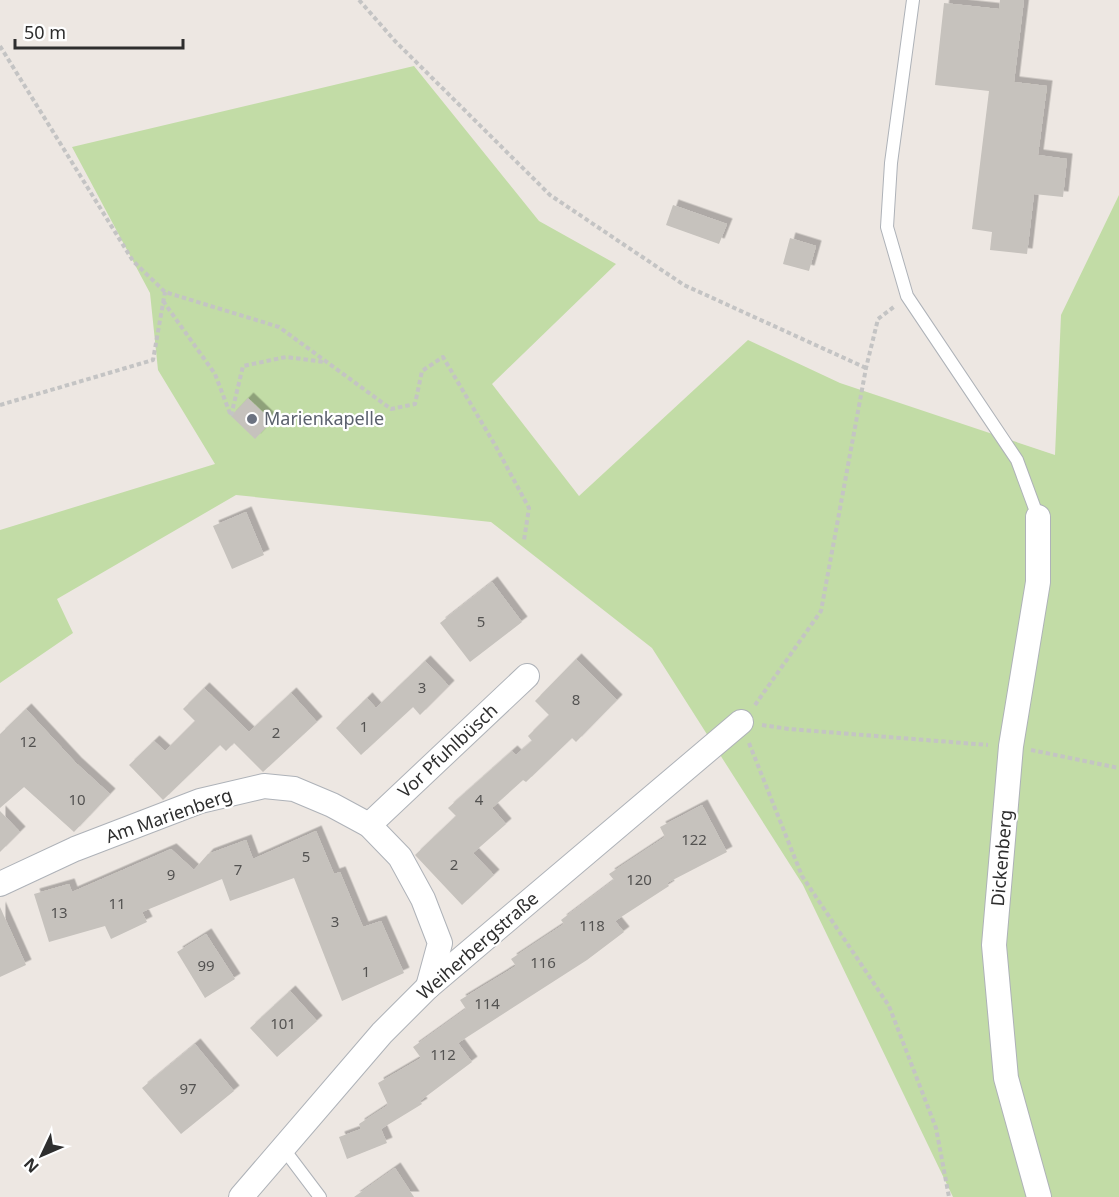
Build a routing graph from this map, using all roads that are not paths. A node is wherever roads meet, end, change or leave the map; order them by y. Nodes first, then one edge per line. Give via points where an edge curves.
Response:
1 (913, 0) edge
2 (1038, 517) joint
3 (527, 676) dead end
4 (741, 722) road end
5 (369, 825) junction
6 (0, 884) edge
7 (428, 987) junction
8 (284, 1148) junction
9 (241, 1197) edge
10 (320, 1197) edge
11 (1039, 1197) edge

1 - 2 lane via 891,163 887,227 907,296 1017,460
2 - 11 street, Dickenberg via 1038,582 1011,747 994,945 1006,1078
3 - 5 street, Vor Pfuhlbüsch
4 - 7 street, Weiherbergstraße
5 - 6 street, Am Marienberg via 294,789 264,786 200,801 75,849
5 - 7 street, Am Marienberg via 400,857 423,899 440,943
7 - 8 street, Weiherbergstraße
8 - 9 street, Weiherbergstraße
8 - 10 lane

